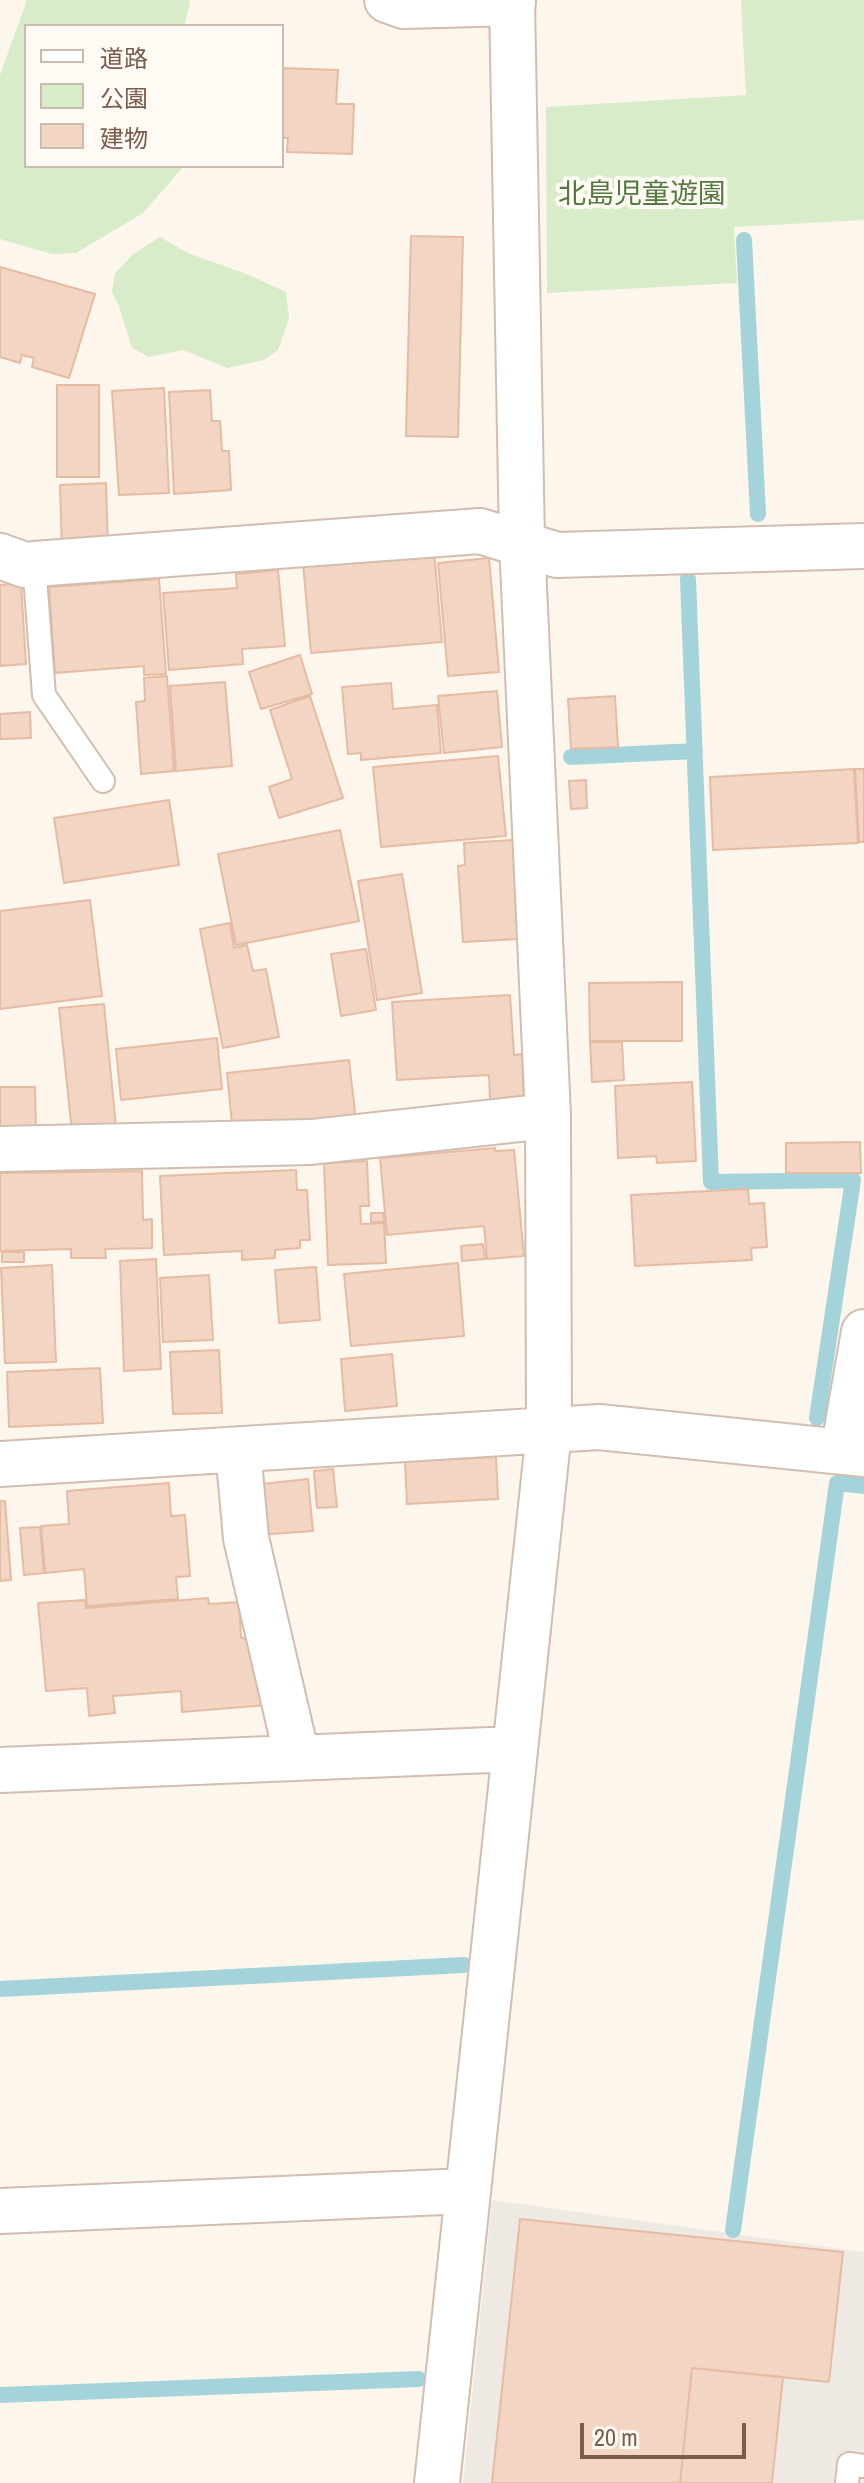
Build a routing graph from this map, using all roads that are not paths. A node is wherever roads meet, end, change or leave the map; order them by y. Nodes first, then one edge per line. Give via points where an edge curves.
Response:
1 (387, 0) edge
2 (512, 1) edge
3 (522, 542) junction
4 (864, 546) edge
5 (17, 560) edge
6 (103, 781) dead end
7 (548, 1116) junction
8 (0, 1149) edge
9 (864, 1332) edge
10 (549, 1431) junction
11 (238, 1450) junction
12 (854, 1453) edge
13 (0, 1464) edge
14 (515, 1749) junction
15 (297, 1757) junction
16 (0, 1770) edge
17 (468, 2191) junction
18 (0, 2211) edge
19 (864, 2466) edge
20 (437, 2483) edge
21 (847, 2483) edge

1 - 2 street via 404,6
2 - 3 street
3 - 4 street via 557,555
3 - 5 street via 480,531
3 - 7 street
5 - 6 lane via 44,695
7 - 8 street via 311,1142
7 - 10 street
9 - 12 street
10 - 11 street
10 - 12 street via 599,1427
10 - 14 street
11 - 13 street
11 - 15 street via 246,1538
14 - 15 street
14 - 17 street
15 - 16 street
17 - 18 street
17 - 20 street
19 - 21 lane via 849,2464

